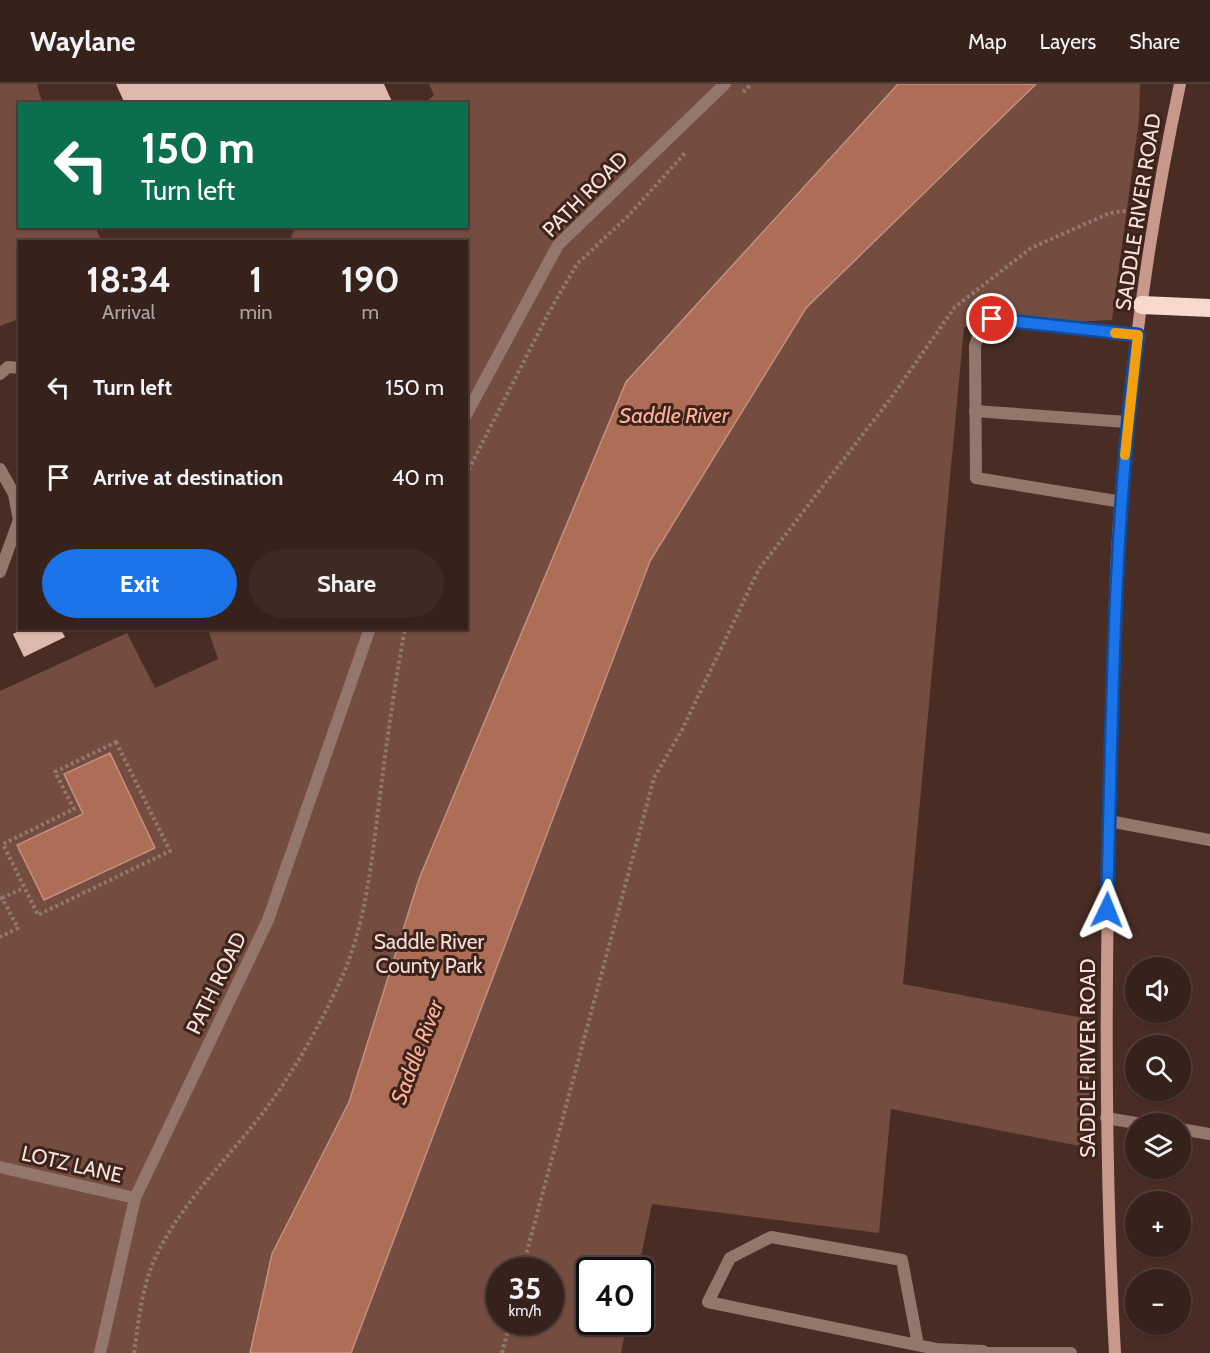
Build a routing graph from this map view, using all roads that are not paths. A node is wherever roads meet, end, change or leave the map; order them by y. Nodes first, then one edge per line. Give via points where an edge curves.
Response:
1 (725, 84) edge
2 (1180, 84) edge
3 (1142, 304) junction
4 (1210, 308) edge
5 (1138, 335) junction
6 (18, 368) edge
7 (0, 374) edge
8 (468, 411) edge
9 (975, 411) junction
10 (1127, 422) junction
11 (0, 469) edge
12 (1122, 502) junction
13 (18, 515) edge
14 (18, 523) edge
15 (0, 572) edge
16 (369, 630) edge
17 (1109, 821) junction
18 (1210, 840) edge
19 (1106, 1118) junction
20 (1125, 1121) edge
21 (1191, 1131) edge
22 (1210, 1134) edge
23 (0, 1167) edge
24 (135, 1198) junction
25 (918, 1345) junction
26 (983, 1352) edge
27 (100, 1353) edge
28 (1071, 1353) edge
29 (1115, 1353) edge

1 - 8 street, PATH ROAD via 558,245
2 - 3 street, SADDLE RIVER ROAD
3 - 4 highway
3 - 5 street, SADDLE RIVER ROAD
5 - 9 street via 983,320 975,346
5 - 10 street, SADDLE RIVER ROAD
6 - 7 street via 8,368
9 - 10 street
9 - 12 street via 976,478
10 - 12 street, SADDLE RIVER ROAD
11 - 13 street via 14,494
12 - 17 street, SADDLE RIVER ROAD
14 - 15 street
16 - 24 street, PATH ROAD via 268,920
17 - 18 street
17 - 19 street, SADDLE RIVER ROAD
19 - 20 street
19 - 29 street, SADDLE RIVER ROAD
21 - 22 street
23 - 24 street, LOTZ LANE
24 - 27 street, PATH ROAD
25 - 25 street via 902,1260 771,1237 730,1258 708,1302
25 - 26 street
26 - 28 street

